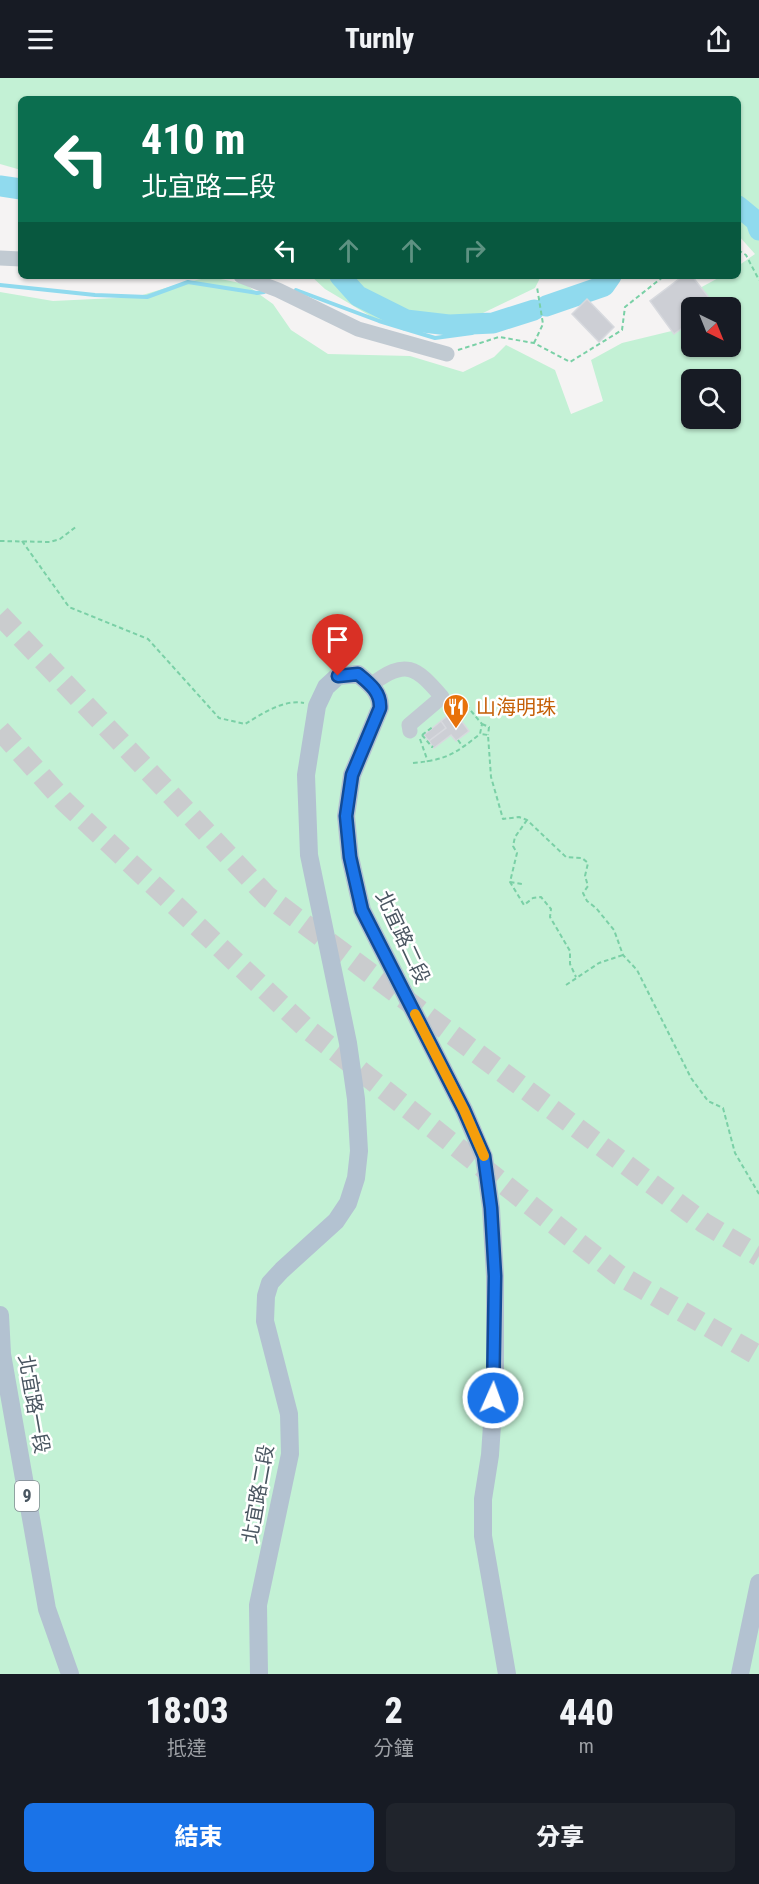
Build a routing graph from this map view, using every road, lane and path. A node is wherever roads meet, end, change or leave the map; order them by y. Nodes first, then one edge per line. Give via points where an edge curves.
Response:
1 (741, 251) edge
2 (0, 258) edge
3 (18, 259) edge
4 (249, 279) edge
5 (660, 279) edge
6 (759, 280) edge
7 (537, 287) dead end
8 (534, 343) junction
9 (447, 354) joint
10 (77, 526) dead end
11 (0, 541) edge
12 (22, 541) junction
13 (371, 685) junction
14 (442, 697) junction
15 (317, 706) junction
16 (482, 724) junction
17 (480, 734) junction
18 (417, 735) junction
19 (488, 735) junction
20 (458, 740) dead end
21 (433, 746) dead end
22 (463, 747) junction
23 (428, 762) junction
24 (413, 763) dead end
25 (527, 820) junction
26 (510, 882) junction
27 (522, 884) dead end
28 (623, 955) junction
29 (576, 977) junction
30 (566, 985) dead end
31 (759, 1194) edge
32 (0, 1315) edge
33 (759, 1583) edge
34 (70, 1674) edge
35 (259, 1674) edge
36 (507, 1674) edge
37 (740, 1674) edge

1 - 6 path
2 - 3 lane
4 - 9 lane via 358,329
5 - 8 path via 625,307 622,330 570,362
7 - 8 path via 543,324
8 - 9 path via 499,337
10 - 12 path via 50,542
11 - 12 path
12 - 15 path via 69,607 148,639 219,718 245,724 272,708 297,702
13 - 14 lane via 388,671 406,669 421,673
13 - 15 main road, 北宜路二段 via 358,674 338,676 326,687
13 - 36 main road, 北宜路二段 via 381,699 380,708 352,775 346,816 362,910 464,1110 486,1167 495,1276 495,1380 483,1536
14 - 16 path via 461,699
14 - 18 lane via 409,725
15 - 35 main road, 北宜路二段 via 306,775 309,855 348,1043 359,1151 348,1203 336,1221 270,1283 266,1296 265,1322 291,1432 288,1466 258,1605
16 - 17 path
16 - 19 path via 489,727
17 - 19 path
17 - 22 path
18 - 21 path
18 - 23 path
19 - 25 path via 491,777 501,816
20 - 22 path
22 - 23 path
23 - 24 path
25 - 26 path via 515,837 513,846 517,853
25 - 28 path via 566,857 582,858 588,863 588,886 584,893 587,901 614,930
26 - 27 path
26 - 29 path via 524,905 541,897 551,909 550,916 570,951
28 - 29 path
28 - 31 path via 637,970 691,1078 708,1101 723,1108 735,1154
29 - 30 path
32 - 34 main road, 北宜路一段 / 9 via 2,1354 47,1609
33 - 37 main road

